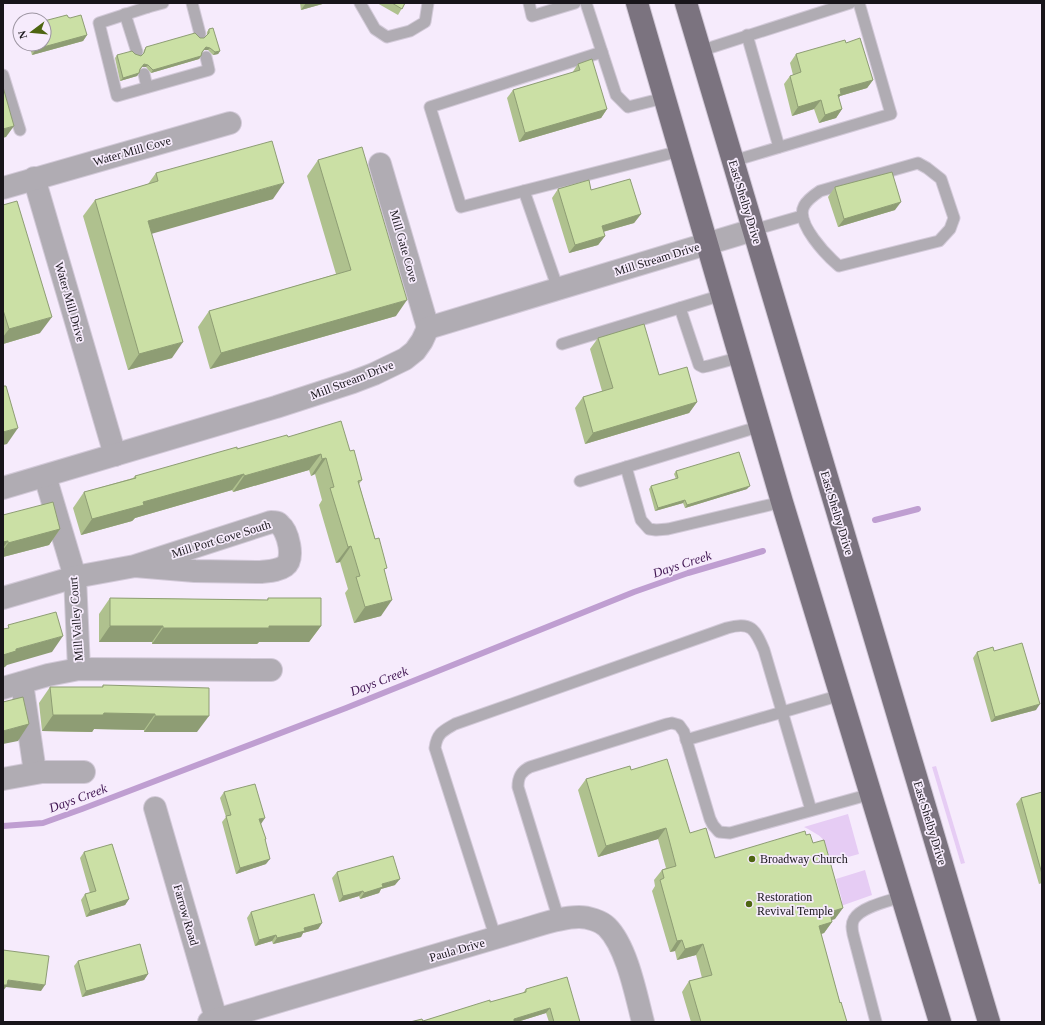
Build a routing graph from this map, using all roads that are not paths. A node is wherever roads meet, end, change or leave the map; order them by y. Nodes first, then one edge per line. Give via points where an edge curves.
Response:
1 (163, 3) edge
2 (192, 3) edge
3 (360, 3) edge
4 (428, 3) edge
5 (528, 3) edge
6 (575, 3) edge
7 (586, 3) edge
8 (637, 3) edge
9 (686, 3) edge
10 (850, 3) edge
11 (860, 3) edge
12 (147, 5) edge
13 (125, 14) junction
14 (200, 34) dead end
15 (747, 35) junction
16 (700, 51) junction
17 (137, 52) dead end
18 (602, 52) junction
19 (206, 57) dead end
20 (144, 74) dead end
21 (3, 75) edge
22 (147, 87) junction
23 (664, 98) junction
24 (230, 122) dead end
25 (20, 130) dead end
26 (779, 147) junction
27 (680, 151) junction
28 (733, 161) junction
29 (380, 164) dead end
30 (34, 178) junction
31 (3, 188) edge
32 (524, 191) junction
33 (802, 216) junction
34 (753, 230) junction
35 (707, 244) junction
36 (558, 289) junction
37 (722, 295) junction
38 (680, 308) junction
39 (428, 328) junction
40 (562, 344) dead end
41 (740, 357) junction
42 (761, 426) junction
43 (115, 455) junction
44 (626, 467) junction
45 (45, 476) junction
46 (580, 481) dead end
47 (3, 488) edge
48 (782, 502) junction
49 (135, 566) junction
50 (74, 577) junction
51 (3, 598) edge
52 (79, 670) junction
53 (271, 670) dead end
54 (13, 685) edge
55 (841, 695) junction
56 (782, 712) junction
57 (686, 740) junction
58 (35, 772) junction
59 (84, 772) dead end
60 (3, 779) edge
61 (871, 794) junction
62 (155, 808) dead end
63 (811, 810) junction
64 (901, 897) junction
65 (559, 920) junction
66 (496, 939) junction
67 (214, 1021) edge
68 (643, 1022) edge
69 (876, 1022) edge
70 (940, 1022) edge
71 (990, 1022) edge

1 - 12 lane
2 - 14 lane
3 - 4 lane via 375,29 387,37 410,31 425,22
5 - 6 lane via 532,16
7 - 18 lane
8 - 23 main road
9 - 16 main road, East Shelby Drive
10 - 15 lane
11 - 26 lane via 891,114
12 - 13 lane
13 - 17 lane
13 - 22 lane via 99,23 117,96
15 - 16 lane
15 - 26 lane
16 - 28 main road, East Shelby Drive
18 - 23 lane via 616,95 628,107
18 - 32 lane via 430,107 461,207
19 - 22 lane via 209,70
20 - 22 lane
21 - 25 lane
23 - 27 main road
24 - 30 street, Water Mill Cove
26 - 28 lane
27 - 32 lane
27 - 35 main road
28 - 34 main road, East Shelby Drive
29 - 39 street, Mill Gate Cove
30 - 31 street
30 - 43 street, Water Mill Drive
32 - 36 lane
33 - 33 lane via 819,246 839,266 939,241 950,229 954,218 941,179 918,163 820,191 803,207
33 - 34 lane
34 - 35 street, Mill Stream Drive
34 - 71 main road, East Shelby Drive
35 - 36 street, Mill Stream Drive
35 - 37 main road
36 - 39 street, Mill Stream Drive
37 - 38 lane
37 - 41 main road
38 - 40 lane
38 - 41 lane via 699,365 703,367
39 - 43 street, Mill Stream Drive via 415,351 405,359 374,374 276,407
41 - 42 main road
42 - 44 lane
42 - 48 main road
43 - 45 street, Mill Stream Drive
44 - 46 lane
44 - 48 lane via 641,520 649,529 668,528
45 - 47 street, Mill Stream Drive
45 - 50 street, Mill Valley Court
48 - 55 main road
49 - 49 street, Mill Port Cove South via 195,571 261,572 286,566 290,551 283,527 271,522
49 - 50 street, Mill Port Cove South
50 - 51 street, Mill Port Cove South
50 - 52 street, Mill Valley Court
52 - 53 street
52 - 54 street via 61,672
54 - 58 street
55 - 56 lane
55 - 61 main road
56 - 57 lane
56 - 63 lane
56 - 66 lane via 758,637 753,629 738,624 455,724 442,731 436,739 435,748
57 - 63 lane via 710,819 719,832 730,833
57 - 65 lane via 680,725 672,723 536,765 522,772 518,787
58 - 59 street
58 - 60 street
61 - 63 lane
61 - 64 main road
62 - 67 street, Farrow Road
64 - 69 lane via 877,904 857,914 853,921 853,934
64 - 70 main road
65 - 66 street, Paula Drive
65 - 68 street, Paula Drive via 588,917 606,926 623,953
66 - 67 street, Paula Drive

